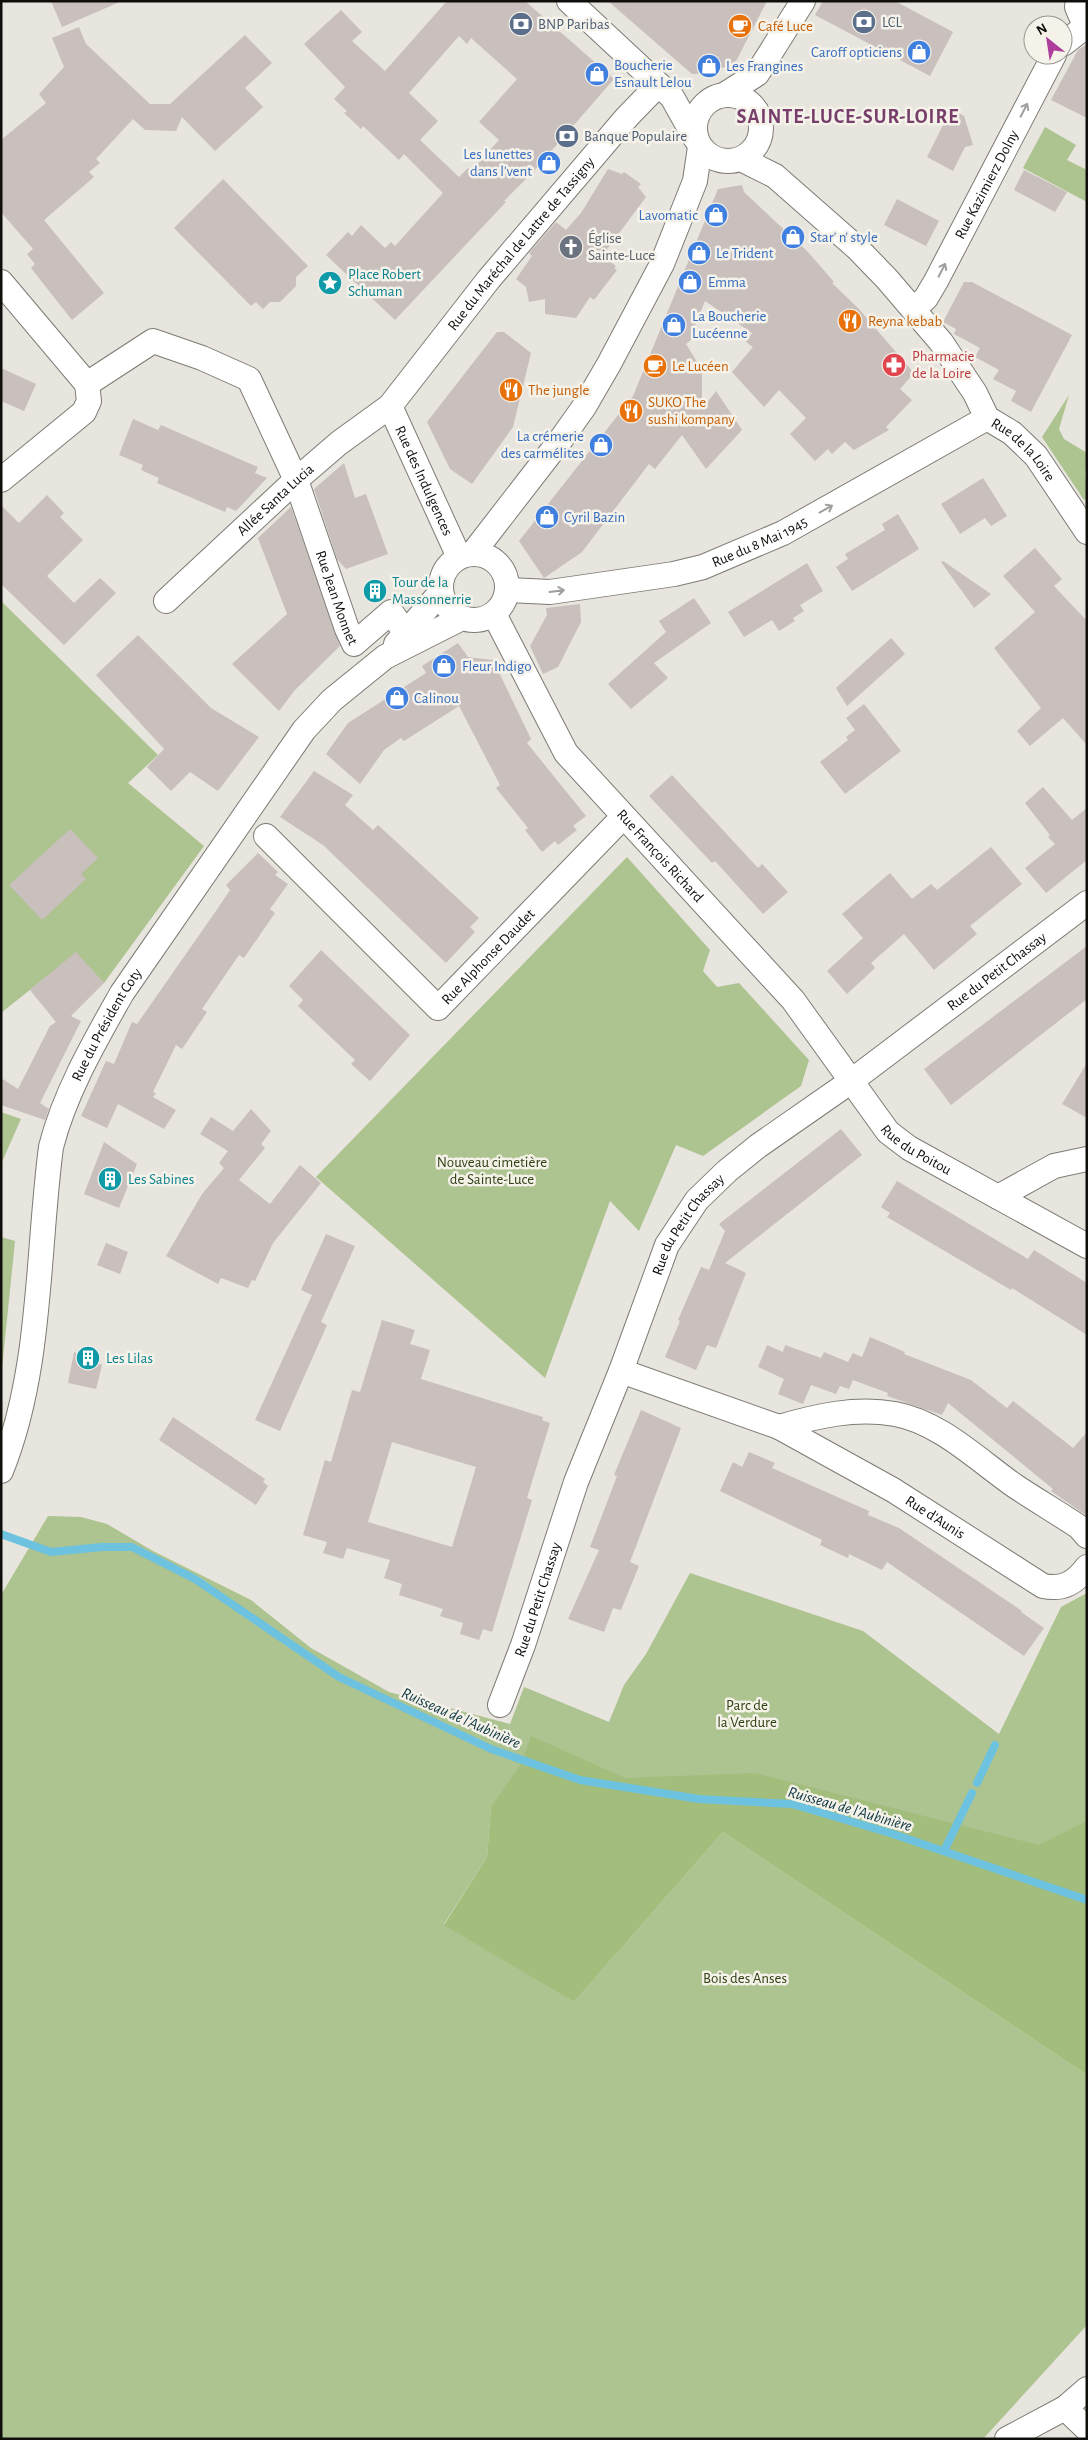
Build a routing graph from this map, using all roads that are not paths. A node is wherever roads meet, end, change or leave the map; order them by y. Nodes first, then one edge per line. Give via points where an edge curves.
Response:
1 (569, 1) edge
2 (803, 1) edge
3 (1078, 1) edge
4 (1086, 29) edge
5 (1073, 37) edge
6 (1049, 65) edge
7 (757, 74) junction
8 (665, 91) junction
9 (716, 99) junction
10 (756, 112) junction
11 (758, 140) junction
12 (698, 142) junction
13 (730, 160) junction
14 (775, 176) junction
15 (695, 181) junction
16 (1, 282) edge
17 (914, 309) junction
18 (87, 384) junction
19 (390, 406) junction
20 (987, 418) junction
21 (1, 480) edge
22 (296, 480) junction
23 (512, 505) junction
24 (1087, 532) edge
25 (466, 555) junction
26 (496, 560) junction
27 (508, 590) junction
28 (441, 592) junction
29 (166, 601) dead end
30 (494, 614) junction
31 (462, 618) junction
32 (405, 632) junction
33 (385, 657) junction
34 (623, 817) junction
35 (266, 836) dead end
36 (1087, 903) edge
37 (850, 1082) junction
38 (1087, 1159) edge
39 (998, 1198) junction
40 (1087, 1246) edge
41 (621, 1371) junction
42 (779, 1427) junction
43 (1, 1471) edge
44 (1087, 1536) edge
45 (1087, 1567) edge
46 (500, 1705) dead end
47 (1087, 2389) edge
48 (1065, 2408) junction
49 (1087, 2429) edge
50 (1007, 2439) edge

1 - 8 street
2 - 7 street
3 - 4 street via 1077,7
4 - 5 street
17 -> 6 street, Rue Kazimierz Dolny via 926,298 936,281
7 - 9 street
7 - 10 street
8 - 9 street
8 - 12 street
8 - 19 street, Rue du Maréchal de Lattre de Tassigny via 627,117 489,279
9 - 10 street via 742,98
9 - 12 street via 696,116
10 - 11 street via 761,129
11 - 13 street via 751,152
11 - 14 street, Rue de la Loire
12 - 13 street via 707,155
12 - 15 street
13 - 14 street, Rue de la Loire
13 - 15 street
14 - 17 street, Rue de la Loire via 857,248
15 - 23 street via 662,264 609,364 584,407
16 - 18 street
17 - 20 street, Rue de la Loire via 954,361
18 - 21 street via 89,401 84,412
18 - 22 street via 153,341 249,379
19 - 22 street, Allée Santa Lucia
19 - 25 street, Rue des Indulgences
20 - 24 street, Rue de la Loire via 1012,433 1036,456
27 -> 20 street, Rue du 8 Mai 1945 via 550,592 665,576 703,567 783,533
22 - 29 street, Allée Santa Lucia
22 - 32 street, Rue Jean Monnet via 354,644 391,612
23 - 25 street
23 - 26 street
25 - 26 street via 488,556
25 - 28 street via 444,571
26 - 27 street via 507,579
27 - 30 street via 506,600
28 - 31 street via 448,608
28 - 32 street, Rue du Président Coty
30 - 31 street via 473,621
30 - 34 street, Rue François Richard via 566,753
31 - 33 street, Rue du Président Coty
32 - 33 street, Rue du Président Coty
33 - 43 street, Rue du Président Coty via 332,700 304,730 242,817 122,993 58,1120 50,1146 29,1371
34 - 35 street, Rue Alphonse Daudet via 438,1008
34 - 37 street, Rue François Richard via 793,1000
36 - 37 street, Rue du Petit Chassay
37 - 39 street, Rue du Poitou via 888,1132 909,1148
37 - 41 street, Rue du Petit Chassay via 758,1146 696,1200 667,1244
38 - 39 street via 1054,1166
39 - 40 street, Rue du Poitou
41 - 42 street, Rue d'Aunis
41 - 46 street, Rue du Petit Chassay via 576,1482
42 - 44 street via 839,1412 896,1414 918,1421 946,1436 1079,1527
42 - 45 street, Rue d'Aunis via 893,1490 1043,1586 1055,1589 1066,1586 1079,1578
47 - 48 street
48 - 49 street
48 - 50 street

